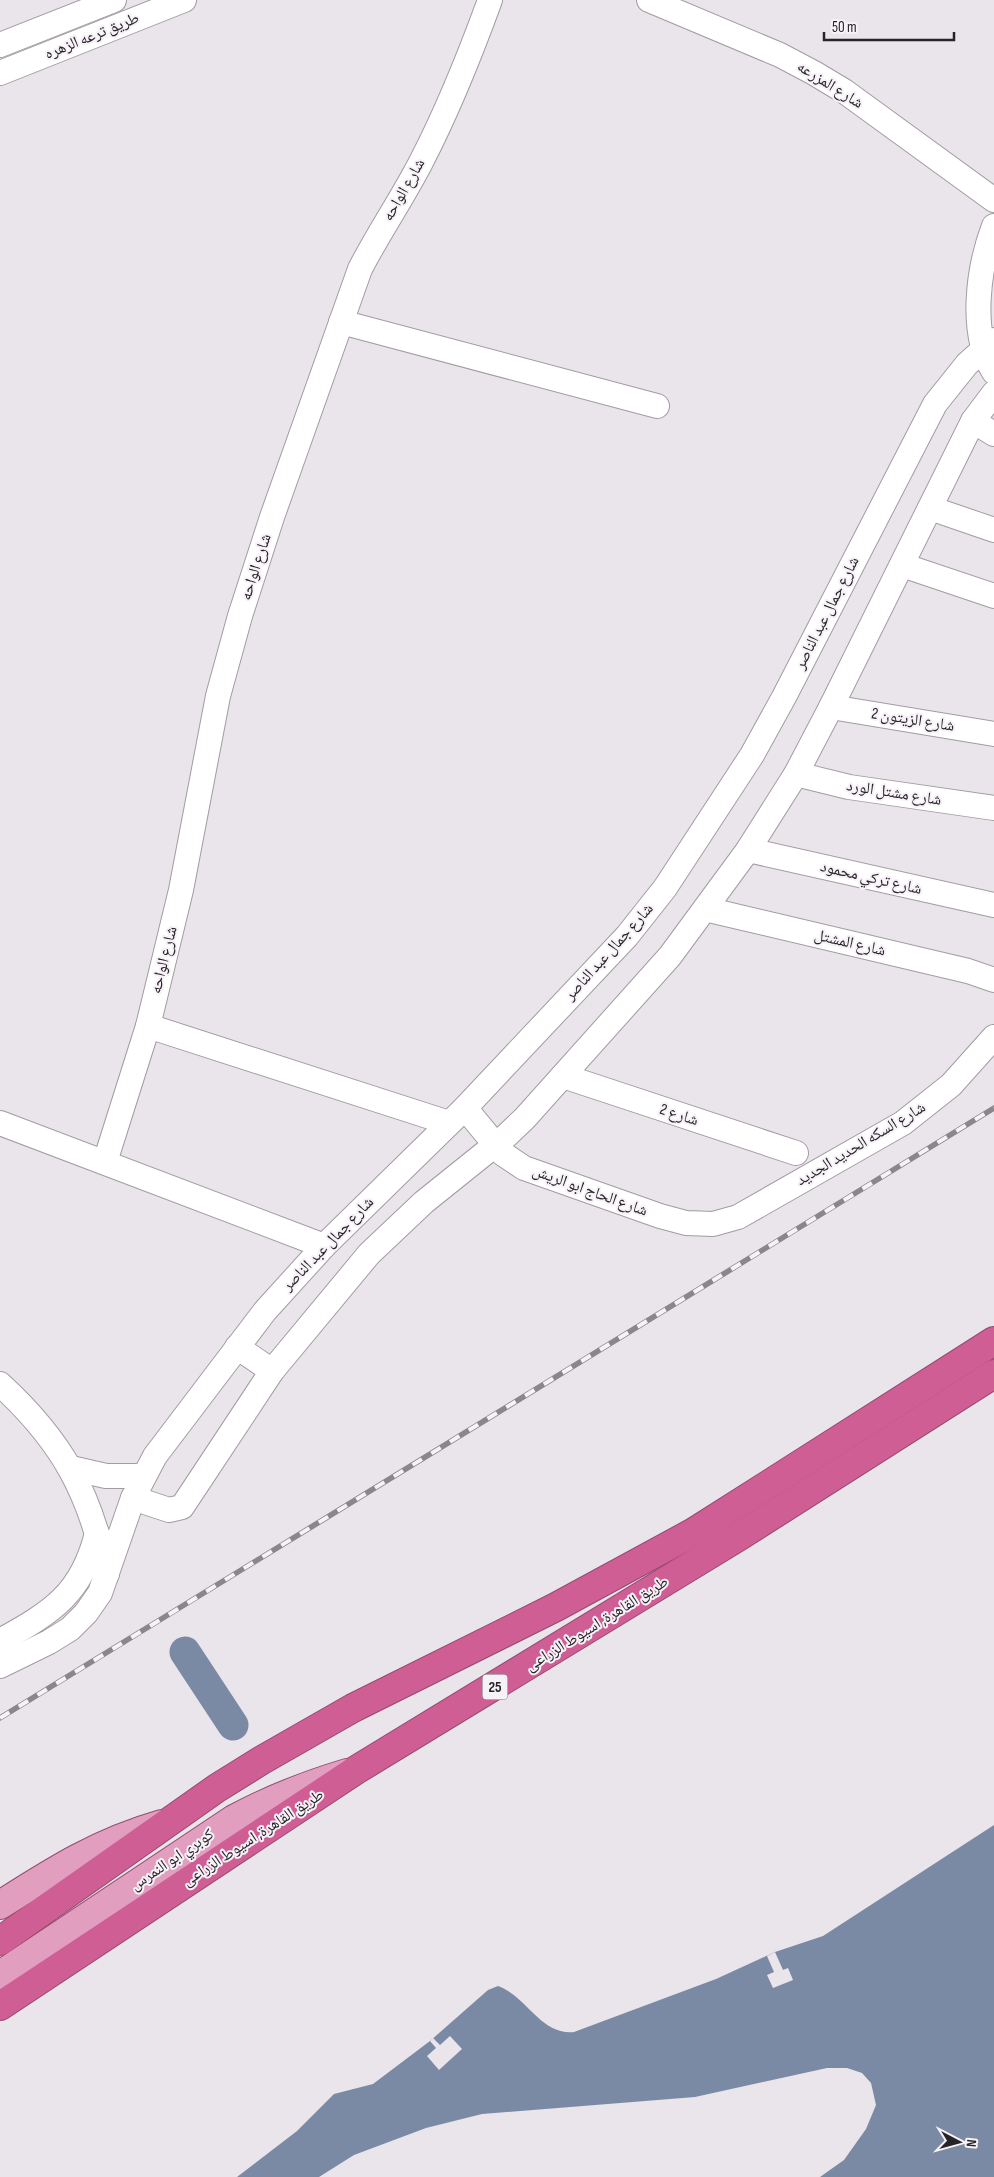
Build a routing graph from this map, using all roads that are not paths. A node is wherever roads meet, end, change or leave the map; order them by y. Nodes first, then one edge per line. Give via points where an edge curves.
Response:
1 (114, 0) edge
2 (184, 0) edge
3 (490, 0) edge
4 (649, 0) edge
5 (0, 46) edge
6 (0, 73) edge
7 (994, 200) edge
8 (994, 226) edge
9 (341, 322) junction
10 (988, 344) edge
11 (994, 372) edge
12 (994, 393) edge
13 (657, 406) dead end
14 (973, 421) junction
15 (994, 434) edge
16 (930, 508) junction
17 (994, 530) edge
18 (902, 565) junction
19 (994, 596) edge
20 (832, 707) junction
21 (994, 734) edge
22 (796, 774) junction
23 (994, 808) edge
24 (748, 850) junction
25 (994, 905) edge
26 (705, 909) junction
27 (994, 980) edge
28 (148, 1026) junction
29 (994, 1037) edge
30 (562, 1076) junction
31 (457, 1116) junction
32 (0, 1123) edge
33 (496, 1144) junction
34 (796, 1153) dead end
35 (105, 1162) junction
36 (738, 1216) joint
37 (324, 1246) junction
38 (994, 1341) edge
39 (237, 1347) junction
40 (272, 1371) junction
41 (994, 1374) edge
42 (0, 1384) edge
43 (71, 1468) junction
44 (144, 1476) junction
45 (133, 1498) junction
46 (97, 1533) junction
47 (107, 1574) junction
48 (0, 1641) edge
49 (0, 1666) edge
50 (356, 1770) junction
51 (166, 1823) junction
52 (0, 1905) edge
53 (0, 1940) edge
54 (0, 1975) edge
55 (0, 2006) edge

1 - 5 street, طريق ترعه الزهره
2 - 6 street, طريق ترعه الزهره
3 - 9 street, شارع الواحه via 444,114 420,164 360,269
4 - 7 street, شارع المزرعه via 780,55 814,73 844,91
8 - 10 street via 982,266 980,293 980,338
9 - 13 street
9 - 28 street, شارع الواحه via 272,517 218,696 181,890
10 - 11 street via 987,362
10 - 31 street, شارع جمال عبد الناصر via 935,404 752,755 665,888 626,936
12 - 14 street
14 - 15 street
14 - 16 street
16 - 17 street
16 - 18 street
18 - 19 street
18 - 20 street
20 - 21 street, شارع الزيتون 2
20 - 22 street
22 - 23 street, شارع مشتل الورد via 850,787
22 - 24 street
24 - 25 street, شارع تركي محمود
24 - 26 street
26 - 27 street, شارع المشتل via 968,971
26 - 30 street via 670,956
28 - 31 street
28 - 35 street, شارع الواحه
29 - 36 street, شارع السكه الحديد الجديد via 951,1085 902,1123
30 - 33 street via 525,1118
30 - 34 street, شارع 2
31 - 33 street, شارع الحاج ابو الريش
31 - 37 street, شارع جمال عبد الناصر
32 - 35 street
33 - 36 street, شارع الحاج ابو الريش via 503,1154 524,1168 660,1216 686,1223 713,1224
33 - 40 street via 424,1202 369,1254
35 - 37 street
37 - 39 street, شارع جمال عبد الناصر via 293,1278
38 - 51 highway, طريق القاهرة, اسيوط الزراعى via 694,1532 556,1607 353,1708 262,1760
39 - 40 street
39 - 44 street, شارع جمال عبد الناصر via 160,1449
40 - 45 street via 182,1507 169,1510
41 - 50 highway, طريق القاهرة, اسيوط الزراعى / 25 via 729,1543
42 - 43 street via 51,1438
43 - 44 street via 106,1476
43 - 46 street
44 - 45 street, شارع جمال عبد الناصر
45 - 47 street, شارع جمال عبد الناصر
46 - 47 street
46 - 48 street via 88,1562 72,1589 48,1613
47 - 49 street, شارع جمال عبد الناصر via 100,1593 70,1629
50 - 54 main road, كوبري ابو النمرس via 302,1786 234,1819
50 - 55 highway, طريق القاهرة, اسيوط الزراعى / 25
51 - 52 main road via 91,1850
51 - 53 highway, طريق القاهرة, اسيوط الزراعى

